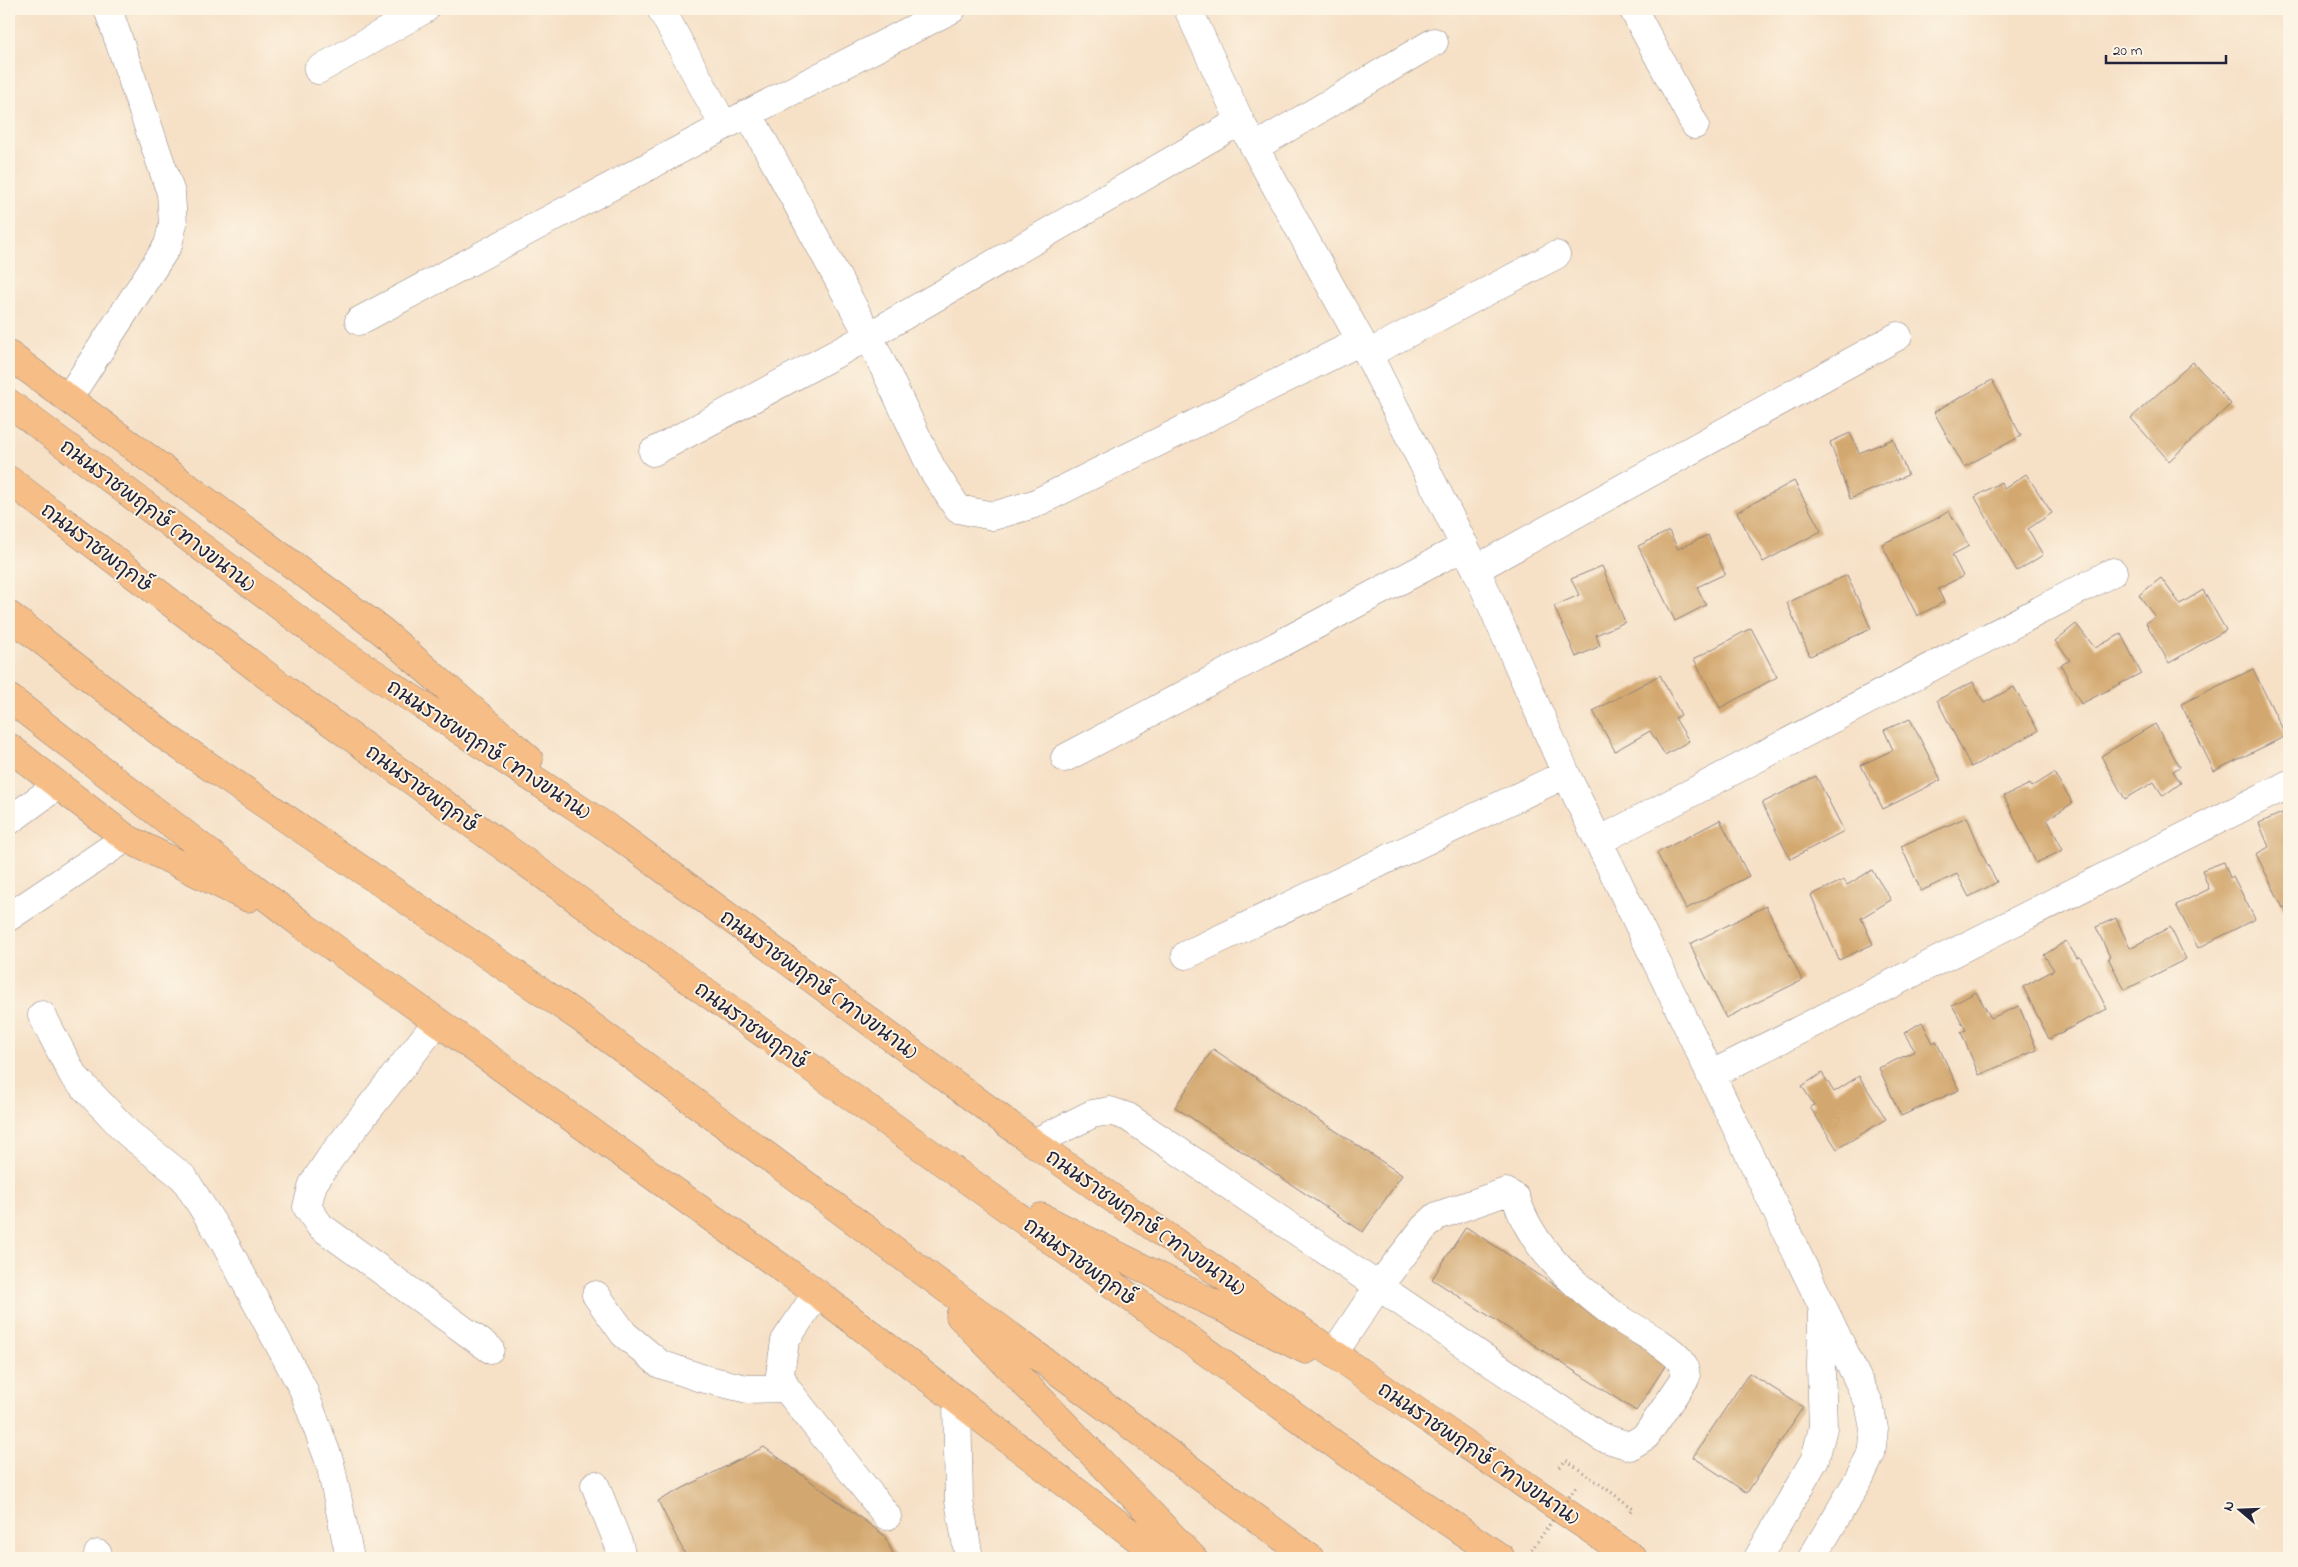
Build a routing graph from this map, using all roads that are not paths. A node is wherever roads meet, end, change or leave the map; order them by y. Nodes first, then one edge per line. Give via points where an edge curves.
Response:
1 (108, 9) edge
2 (425, 9) edge
3 (661, 9) edge
4 (952, 9) edge
5 (1188, 9) edge
6 (1633, 9) edge
7 (1434, 42) dead end
8 (318, 70) dead end
9 (748, 113) junction
10 (1240, 121) junction
11 (1695, 124) dead end
12 (724, 126) junction
13 (1255, 147) junction
14 (1556, 255) dead end
15 (359, 322) dead end
16 (869, 336) junction
17 (1898, 336) dead end
18 (1364, 347) junction
19 (9, 355) edge
20 (68, 399) junction
21 (9, 403) edge
22 (653, 452) dead end
23 (9, 480) edge
24 (1470, 558) junction
25 (2113, 572) dead end
26 (9, 615) edge
27 (9, 698) edge
28 (9, 747) edge
29 (1065, 758) dead end
30 (1566, 774) junction
31 (2289, 784) edge
32 (58, 785) junction
33 (9, 821) edge
34 (611, 830) junction
35 (126, 838) junction
36 (1600, 840) junction
37 (9, 917) edge
38 (305, 927) junction
39 (1186, 955) dead end
40 (42, 1015) dead end
41 (437, 1022) junction
42 (1710, 1075) junction
43 (1034, 1143) junction
44 (964, 1178) junction
45 (905, 1259) junction
46 (1378, 1287) junction
47 (817, 1293) junction
48 (596, 1296) dead end
49 (1822, 1309) junction
50 (490, 1349) dead end
51 (1334, 1353) junction
52 (786, 1388) junction
53 (1387, 1391) junction
54 (957, 1402) junction
55 (595, 1485) dead end
56 (887, 1516) dead end
57 (972, 1555) edge
58 (350, 1558) edge
59 (622, 1558) edge
60 (1163, 1558) edge
61 (1193, 1558) edge
62 (1310, 1558) edge
63 (1501, 1558) edge
64 (1633, 1558) edge
65 (1758, 1558) edge
66 (1812, 1558) edge

1 - 20 street via 171,193 174,224 168,245 149,277
2 - 8 street
3 - 12 street
4 - 9 street
5 - 10 street
6 - 11 street
7 - 13 street
9 - 12 street
9 - 16 street
10 - 13 street
10 - 16 street
12 - 15 street
13 - 18 street
14 - 18 street
16 - 18 street via 932,469 958,509 993,516 1034,504
16 - 22 street
17 - 24 street
18 - 24 street
19 - 20 main road
20 - 34 main road via 382,631
21 - 34 main road, ถนนราชพฤกษ์ (ทางขนาน) via 340,651
23 - 44 main road, ถนนราชพฤกษ์ via 286,690
24 - 29 street
24 - 30 street
25 - 36 street
26 - 45 main road via 166,737 582,1019
27 - 38 main road
28 - 32 main road
30 - 36 street
30 - 39 street
31 - 42 street
32 - 33 street
32 - 35 main road
34 - 43 main road, ถนนราชพฤกษ์ (ทางขนาน)
35 - 37 street
35 - 38 main road
36 - 42 street
38 - 41 main road
40 - 58 street via 73,1075 128,1133 184,1178 223,1240 303,1389 330,1463
41 - 47 main road
41 - 50 street via 331,1157 313,1184 307,1207 320,1226
42 - 49 street
43 - 46 street via 1092,1114 1110,1111 1128,1117
43 - 51 main road, ถนนราชพฤกษ์ (ทางขนาน)
44 - 53 main road
44 - 63 main road, ถนนราชพฤกษ์ via 1340,1448
45 - 61 main road
45 - 62 main road
46 - 46 street via 1437,1216 1506,1192 1516,1198 1545,1253 1613,1314 1680,1360 1686,1377 1646,1436 1630,1446 1614,1442 1601,1437
46 - 51 street
47 - 52 street via 785,1341 780,1374
47 - 54 main road
48 - 52 street via 624,1334 660,1364 747,1389
49 - 65 street via 1823,1428 1815,1459
49 - 66 street via 1869,1403 1874,1429 1871,1454 1860,1477
51 - 53 main road, ถนนราชพฤกษ์ (ทางขนาน)
52 - 56 street
53 - 64 main road, ถนนราชพฤกษ์ (ทางขนาน)
54 - 57 street via 959,1501
54 - 60 main road
55 - 59 street

